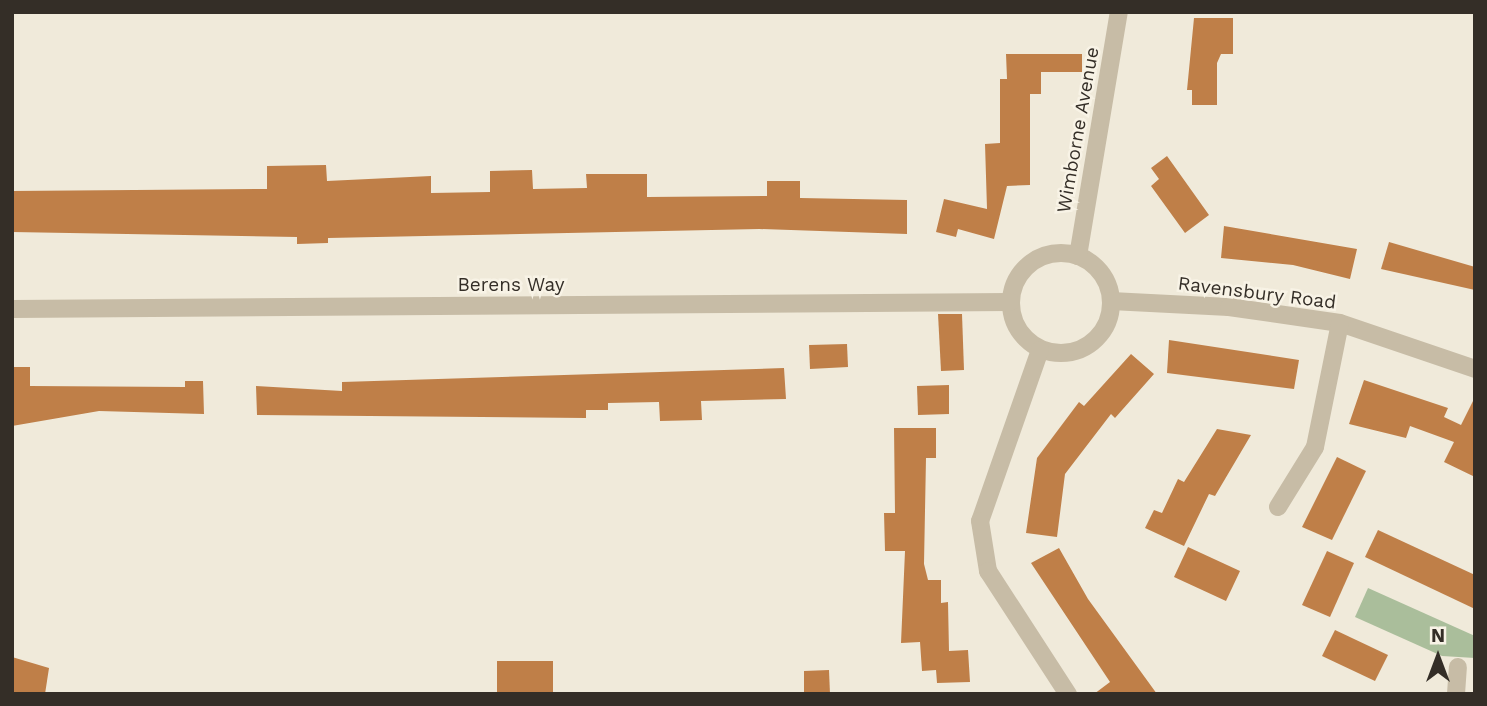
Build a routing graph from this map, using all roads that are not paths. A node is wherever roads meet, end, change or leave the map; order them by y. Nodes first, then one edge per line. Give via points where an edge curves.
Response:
1 (1119, 12) edge
2 (1078, 256) junction
3 (1111, 301) junction
4 (1010, 302) junction
5 (12, 309) edge
6 (1340, 323) junction
7 (1040, 349) junction
8 (1475, 369) edge
9 (1278, 507) dead end
10 (1458, 667) dead end
11 (1068, 694) edge
12 (1456, 694) edge

1 - 2 street, Wimborne Avenue
2 - 3 street via 1101,273
2 - 4 street via 1062,253 1032,262
3 - 6 street, Ravensbury Road via 1229,307
3 - 7 street via 1105,325 1090,345 1057,354
4 - 5 street, Berens Way
4 - 7 street via 1018,330
6 - 8 street, Ravensbury Road
6 - 9 street via 1315,447
7 - 11 street via 980,521 988,571
10 - 12 street

